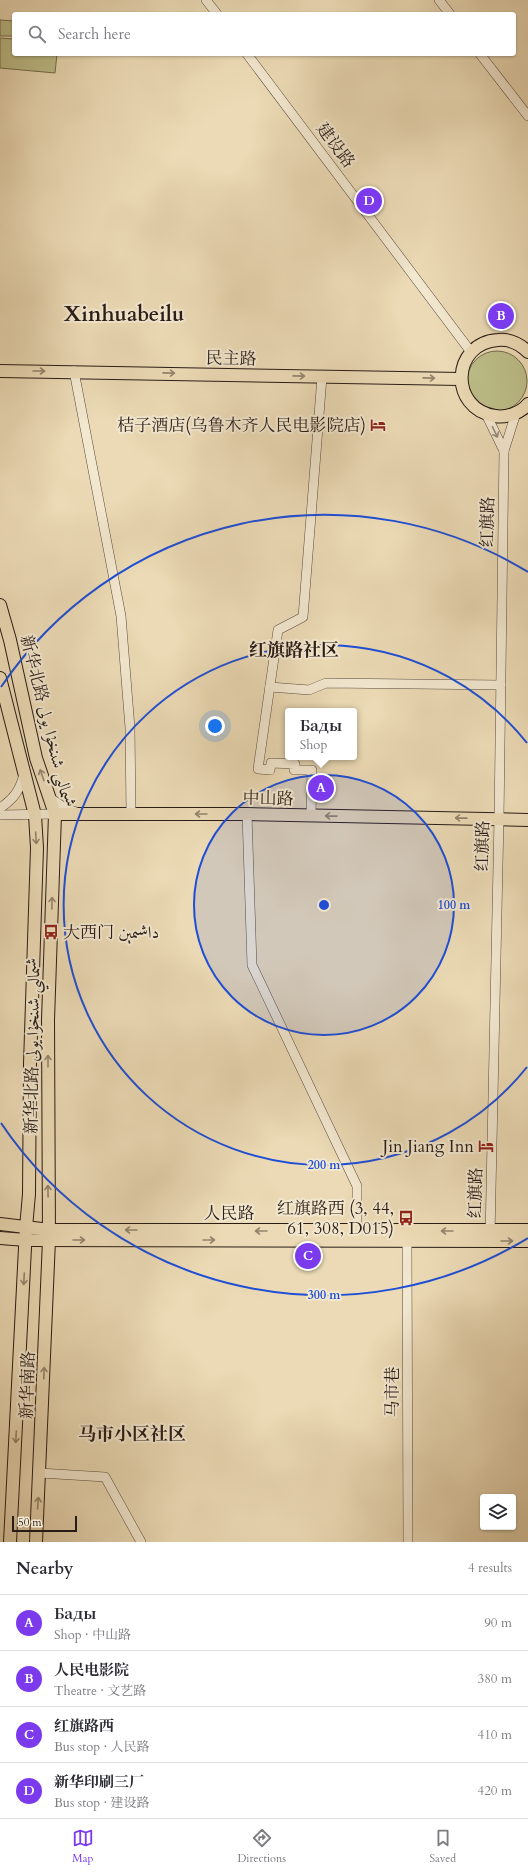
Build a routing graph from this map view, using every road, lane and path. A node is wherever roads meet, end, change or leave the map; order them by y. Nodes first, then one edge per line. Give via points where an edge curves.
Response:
1 (206, 0) edge
2 (439, 0) edge
3 (215, 12) edge
4 (448, 12) edge
5 (249, 56) edge
6 (482, 56) edge
7 (528, 116) edge
8 (527, 347) edge
9 (471, 352) junction
10 (0, 371) edge
11 (74, 371) junction
12 (322, 377) junction
13 (461, 379) junction
14 (528, 404) edge
15 (516, 413) junction
16 (486, 414) junction
17 (504, 451) junction
18 (0, 605) edge
19 (0, 678) edge
20 (500, 686) junction
21 (270, 687) junction
22 (24, 774) junction
23 (50, 798) junction
24 (0, 808) edge
25 (55, 814) junction
26 (93, 814) junction
27 (131, 814) junction
28 (247, 814) junction
29 (0, 815) edge
30 (35, 815) junction
31 (311, 815) junction
32 (499, 819) junction
33 (528, 820) edge
34 (0, 1224) edge
35 (528, 1230) edge
36 (357, 1231) junction
37 (26, 1234) junction
38 (50, 1235) junction
39 (490, 1236) junction
40 (0, 1238) edge
41 (407, 1241) junction
42 (528, 1241) edge
43 (40, 1473) junction
44 (10, 1542) edge
45 (36, 1542) edge
46 (141, 1542) edge
47 (408, 1542) edge

1 - 3 street
2 - 4 street
5 - 9 street, 建设路
6 - 7 street
8 - 9 main road via 497,340 480,345
9 - 13 main road via 462,369
10 -> 11 main road, 民主路
11 -> 12 main road, 民主路
11 - 27 street via 121,616 130,728
12 -> 13 main road, 民主路
12 - 21 street via 303,617 278,630
13 - 16 main road via 468,400 476,409
14 - 15 main road
15 - 16 main road via 506,416
15 - 17 street
16 -> 17 street
17 - 20 street, 红旗路
23 -> 18 main road, 新华北路 شىمالىي شىنخۇا يولى via 36,758
19 - 22 main road, 新华北路 شىمالىي شىنخۇا يولى
20 - 21 street via 326,683 309,690
20 - 32 street, 红旗路
21 - 31 street via 258,769 270,770 271,763 294,764 294,770 312,770
22 - 24 street via 20,789 11,801
22 - 30 main road, 新华北路 شىمالىي شىنخۇا يولى
23 - 25 main road, 新华北路 شىمالىي شىنخۇا يولى
23 - 26 street via 64,808 78,813
25 - 26 main road, 中山路
25 - 30 street
38 -> 25 main road, 新华北路 شىمالىي شىنخۇا يولى via 48,1020
26 - 27 main road, 中山路
28 -> 27 main road, 中山路
28 - 31 main road, 中山路
28 - 36 street via 252,965 357,1186
29 - 30 street
30 -> 37 main road, 新华北路 شىمالىي شىنخۇا يولى via 37,848
32 -> 31 main road, 中山路
32 - 33 main road, 中山路
32 - 39 street, 红旗路
34 - 37 main road
35 - 39 main road, 人民路
36 -> 38 main road, 人民路
39 -> 36 main road, 人民路
37 - 38 main road, 人民路
37 - 40 main road
37 -> 44 main road, 新华南路
38 -> 41 main road, 人民路
43 -> 38 main road, 新华南路
39 - 41 main road, 人民路
39 -> 42 main road, 人民路
41 - 47 street, 马市巷
45 -> 43 main road, 新华南路
43 - 46 street via 105,1477

